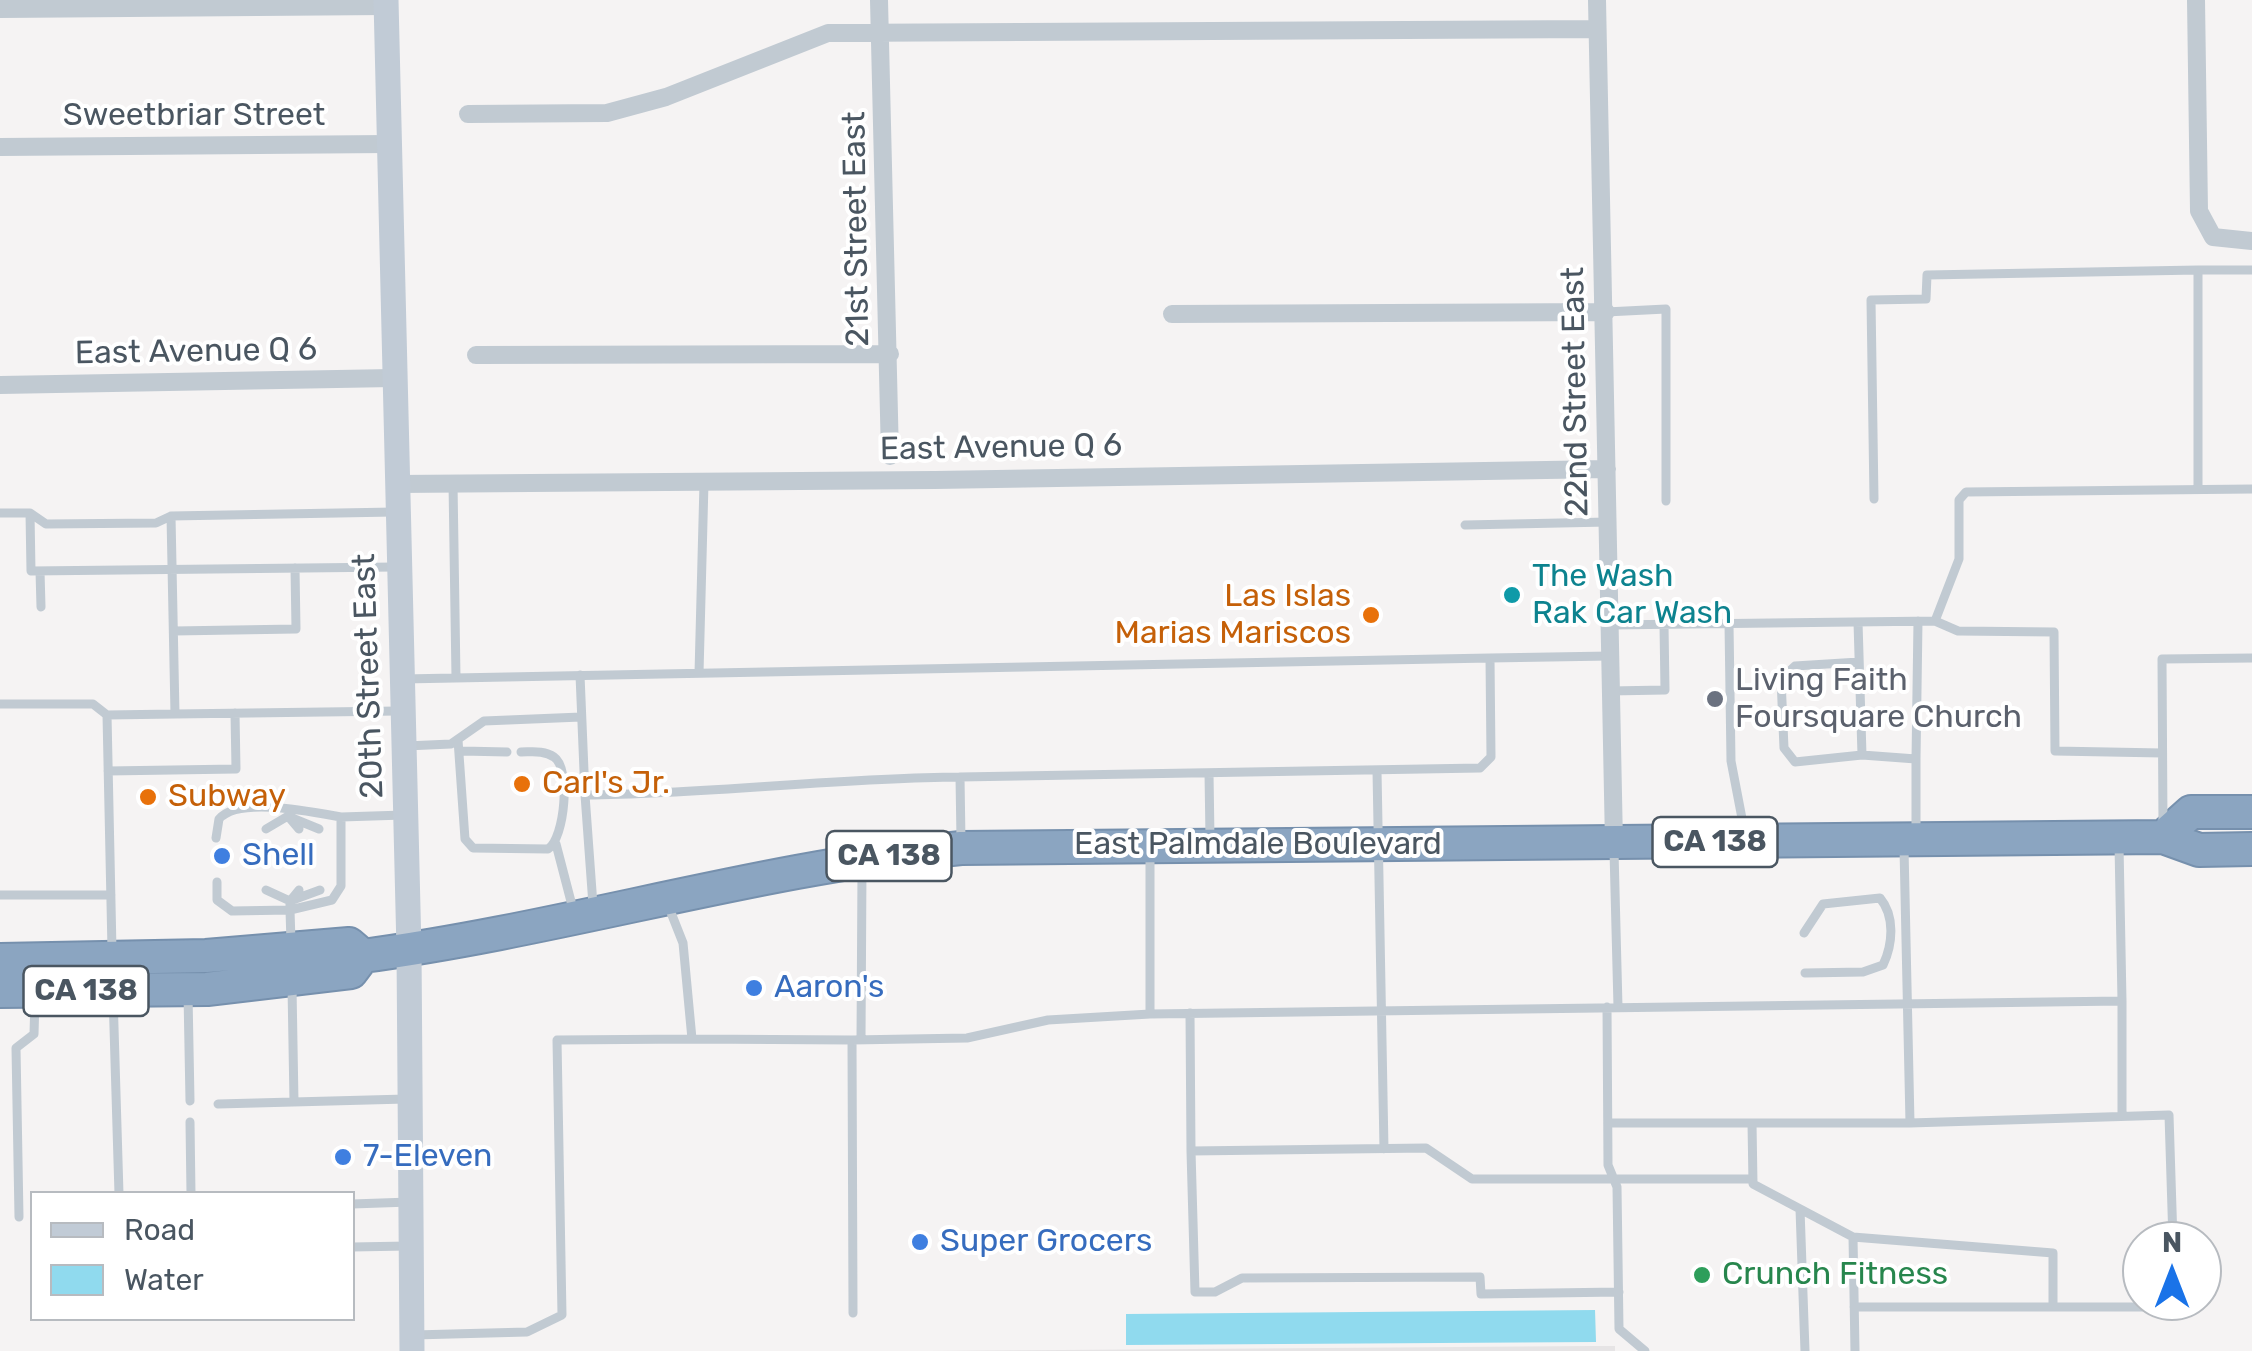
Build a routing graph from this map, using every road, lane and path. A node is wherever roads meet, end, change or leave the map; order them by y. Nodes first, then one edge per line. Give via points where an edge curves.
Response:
1 (879, 0) edge
2 (1597, 0) edge
3 (2196, 0) edge
4 (281, 3) edge
5 (386, 3) edge
6 (56, 4) edge
7 (8, 6) edge
8 (1597, 29) junction
9 (882, 34) junction
10 (468, 114) dead end
11 (388, 144) junction
12 (0, 147) edge
13 (2252, 241) edge
14 (2198, 270) junction
15 (2252, 270) edge
16 (1606, 312) junction
17 (1172, 314) dead end
18 (890, 354) junction
19 (476, 355) dead end
20 (393, 378) junction
21 (0, 385) edge
22 (890, 456) dead end
23 (1607, 468) junction
24 (704, 480) junction
25 (453, 483) junction
26 (396, 484) junction
27 (2198, 488) junction
28 (2252, 489) edge
29 (1874, 499) dead end
30 (1666, 501) dead end
31 (397, 512) junction
32 (30, 513) junction
33 (0, 514) edge
34 (171, 516) junction
35 (1608, 522) junction
36 (1466, 525) dead end
37 (398, 567) junction
38 (295, 568) junction
39 (172, 570) junction
40 (40, 571) junction
41 (41, 607) dead end
42 (1918, 621) junction
43 (1935, 621) junction
44 (1858, 622) junction
45 (1664, 624) junction
46 (1729, 624) junction
47 (1608, 626) junction
48 (174, 631) junction
49 (1610, 656) junction
50 (1490, 658) junction
51 (2252, 658) edge
52 (1859, 662) junction
53 (699, 672) junction
54 (580, 675) junction
55 (456, 678) junction
56 (401, 679) junction
57 (1610, 691) junction
58 (0, 704) edge
59 (402, 711) junction
60 (235, 713) junction
61 (175, 714) junction
62 (107, 716) junction
63 (582, 718) junction
64 (403, 746) junction
65 (460, 746) junction
66 (507, 752) dead end
67 (521, 752) dead end
68 (2162, 753) junction
69 (1862, 755) junction
70 (1916, 759) junction
71 (108, 770) junction
72 (1377, 770) junction
73 (1208, 773) junction
74 (960, 777) junction
75 (585, 795) junction
76 (288, 812) junction
77 (2252, 812) edge
78 (405, 815) junction
79 (341, 817) junction
80 (266, 829) dead end
81 (299, 829) dead end
82 (319, 829) dead end
83 (216, 838) dead end
84 (2119, 838) junction
85 (2163, 838) junction
86 (1910, 840) junction
87 (1747, 842) junction
88 (1614, 843) junction
89 (556, 844) junction
90 (1378, 844) junction
91 (1150, 845) junction
92 (1210, 846) junction
93 (961, 848) junction
94 (2252, 849) edge
95 (862, 860) junction
96 (216, 882) dead end
97 (266, 890) dead end
98 (300, 890) dead end
99 (320, 890) dead end
100 (0, 896) edge
101 (111, 896) junction
102 (666, 897) junction
103 (290, 906) junction
104 (584, 917) junction
105 (1804, 932) dead end
106 (408, 950) junction
107 (112, 958) junction
108 (0, 960) edge
109 (291, 965) junction
110 (1805, 973) dead end
111 (0, 976) edge
112 (188, 990) junction
113 (0, 992) edge
114 (35, 992) junction
115 (113, 992) junction
116 (2122, 1001) junction
117 (1906, 1004) junction
118 (1612, 1008) junction
119 (1381, 1011) junction
120 (1190, 1013) junction
121 (1150, 1014) junction
122 (692, 1039) junction
123 (856, 1040) junction
124 (410, 1098) junction
125 (190, 1101) dead end
126 (294, 1102) junction
127 (218, 1104) dead end
128 (2122, 1116) junction
129 (190, 1122) dead end
130 (1608, 1123) junction
131 (1752, 1123) junction
132 (1910, 1123) junction
133 (1384, 1149) junction
134 (1191, 1151) junction
135 (1613, 1178) junction
136 (1753, 1179) junction
137 (119, 1191) edge
138 (190, 1191) edge
139 (411, 1202) junction
140 (355, 1204) edge
141 (1800, 1209) junction
142 (19, 1217) dead end
143 (2172, 1221) edge
144 (1853, 1237) junction
145 (355, 1246) edge
146 (411, 1246) junction
147 (1618, 1292) junction
148 (2122, 1306) edge
149 (1854, 1307) junction
150 (2053, 1307) junction
151 (854, 1313) dead end
152 (412, 1343) edge
153 (1645, 1351) edge
154 (1805, 1351) edge
155 (1855, 1351) edge

1 - 9 street, 21st Street East
2 - 8 street, 22nd Street East
3 - 13 street via 2199,211 2212,237
4 - 5 street
4 - 6 street
5 - 11 street, 20th Street East
6 - 7 street
8 - 9 street
8 - 16 street, 22nd Street East
9 - 10 street via 828,33 666,97 607,113
9 - 18 street, 21st Street East
11 - 12 street, Sweetbriar Street
11 - 20 street, 20th Street East
14 - 15 lane
14 - 27 lane
14 - 29 lane via 1927,275 1926,299 1872,300
16 - 17 street
16 - 23 street, 22nd Street East
16 - 30 lane via 1666,309
18 - 19 street
18 - 22 street, 21st Street East
20 - 21 street, East Avenue Q 6
20 - 26 street, 20th Street East
23 - 24 street, East Avenue Q 6
23 - 35 street, 22nd Street East
24 - 25 street, East Avenue Q 6
24 - 53 lane
25 - 26 street, East Avenue Q 6
25 - 55 lane
26 - 31 street, 20th Street East
27 - 28 lane
27 - 43 lane via 1966,492 1958,500 1959,558
31 - 34 lane
31 - 37 street, 20th Street East
32 - 33 lane
32 - 34 lane via 46,524 156,523
32 - 40 lane via 31,571
34 - 39 lane
35 - 36 lane
35 - 47 street, 22nd Street East
37 - 38 lane
37 - 56 street, 20th Street East
38 - 39 lane
38 - 48 lane via 296,629
39 - 40 lane
39 - 48 lane
40 - 41 lane
42 - 43 lane
42 - 44 lane
42 - 70 lane
43 - 68 lane via 1958,630 2054,632 2056,751
44 - 46 lane
44 - 52 lane
45 - 46 lane
45 - 47 lane
45 - 57 lane via 1664,690
46 - 87 lane via 1731,761
47 - 49 street, 22nd Street East
48 - 61 lane
49 - 50 lane
49 - 57 street, 22nd Street East
50 - 53 lane
50 - 72 lane via 1491,758 1480,768
51 - 68 lane via 2162,659
52 - 69 lane
52 - 69 lane via 1794,666 1781,679 1784,748 1795,762
53 - 54 lane
54 - 55 lane
54 - 63 lane
55 - 56 lane
56 - 59 street, 20th Street East
57 - 88 street, 22nd Street East
58 - 62 lane via 92,704
59 - 60 lane
59 - 64 street, 20th Street East
60 - 61 lane
60 - 71 lane via 236,769
61 - 62 lane
62 - 71 lane
63 - 65 lane via 484,721
63 - 75 lane
64 - 65 lane
64 - 78 street, 20th Street East
65 - 66 lane
65 - 89 lane via 467,844 494,850
67 - 89 lane via 554,756 562,768
68 - 85 lane
69 - 70 lane
70 - 86 lane
71 - 101 lane
72 - 73 lane
72 - 90 lane
73 - 74 lane
73 - 92 lane
74 - 75 lane
74 - 93 lane
75 - 104 lane
76 - 79 lane
76 - 80 lane
76 - 81 lane
76 - 82 lane
76 - 83 lane via 232,809 219,818
77 - 85 highway via 2191,812
78 - 79 lane
78 - 106 street, 20th Street East
79 - 103 lane via 341,886 332,900
84 - 85 highway, East Palmdale Boulevard / CA 138
84 - 86 highway, East Palmdale Boulevard / CA 138
84 - 116 lane
85 - 94 highway, East Palmdale Boulevard / CA 138 via 2199,850
86 - 87 highway, East Palmdale Boulevard / CA 138
86 - 117 lane
87 - 88 highway, East Palmdale Boulevard / CA 138
88 - 90 highway, East Palmdale Boulevard / CA 138
88 - 118 lane
89 - 104 lane
90 - 92 highway, East Palmdale Boulevard / CA 138
90 - 119 lane
91 - 92 highway, East Palmdale Boulevard / CA 138
91 - 93 highway, East Palmdale Boulevard / CA 138
91 - 121 lane
93 - 95 highway, East Palmdale Boulevard / CA 138
95 - 102 highway, East Palmdale Boulevard / CA 138
95 - 123 lane
96 - 103 lane via 222,907
97 - 103 lane
98 - 103 lane
99 - 103 lane
100 - 101 lane
101 - 107 lane
102 - 104 highway, East Palmdale Boulevard / CA 138
102 - 122 lane via 683,944
103 - 109 lane
104 - 106 highway, East Palmdale Boulevard / CA 138
105 - 110 lane via 1823,904 1840,899 1880,898 1890,910 1890,951 1883,965
106 - 109 highway, East Palmdale Boulevard / CA 138 via 363,956 349,944
106 - 124 street, 20th Street East
107 - 108 highway, East Palmdale Boulevard / CA 138
107 - 109 highway, East Palmdale Boulevard / CA 138
107 - 111 highway via 101,968
109 - 112 highway, East Palmdale Boulevard / CA 138
109 - 126 lane
112 - 115 highway, East Palmdale Boulevard / CA 138
112 - 125 lane
113 - 114 highway, East Palmdale Boulevard / CA 138
114 - 115 highway, East Palmdale Boulevard / CA 138
114 - 142 lane via 34,1034 16,1048
115 - 137 lane
116 - 117 lane
116 - 128 lane
117 - 118 lane
117 - 132 lane
118 - 119 lane
118 - 130 lane
119 - 120 lane
119 - 133 lane
120 - 121 lane
120 - 134 lane
121 - 123 lane via 1048,1020 967,1038
122 - 123 lane
122 - 152 lane via 556,1040 562,1314 527,1332
123 - 151 lane
124 - 126 lane
124 - 139 street, 20th Street East
126 - 127 lane
128 - 132 lane
128 - 143 lane via 2169,1115
129 - 138 lane
130 - 131 lane
130 - 135 lane
131 - 132 lane
131 - 136 lane
133 - 134 lane
133 - 135 lane via 1426,1148 1472,1179
134 - 147 lane via 1195,1292 1216,1292 1242,1278 1480,1278 1481,1294
135 - 136 lane
135 - 147 lane
136 - 141 lane
139 - 140 lane
139 - 146 street, 20th Street East
141 - 144 lane
141 - 154 lane
144 - 149 lane
144 - 150 lane via 2053,1253
145 - 146 lane
146 - 152 street, 20th Street East
147 - 153 lane via 1619,1329
148 - 150 lane
149 - 150 lane
149 - 155 lane

